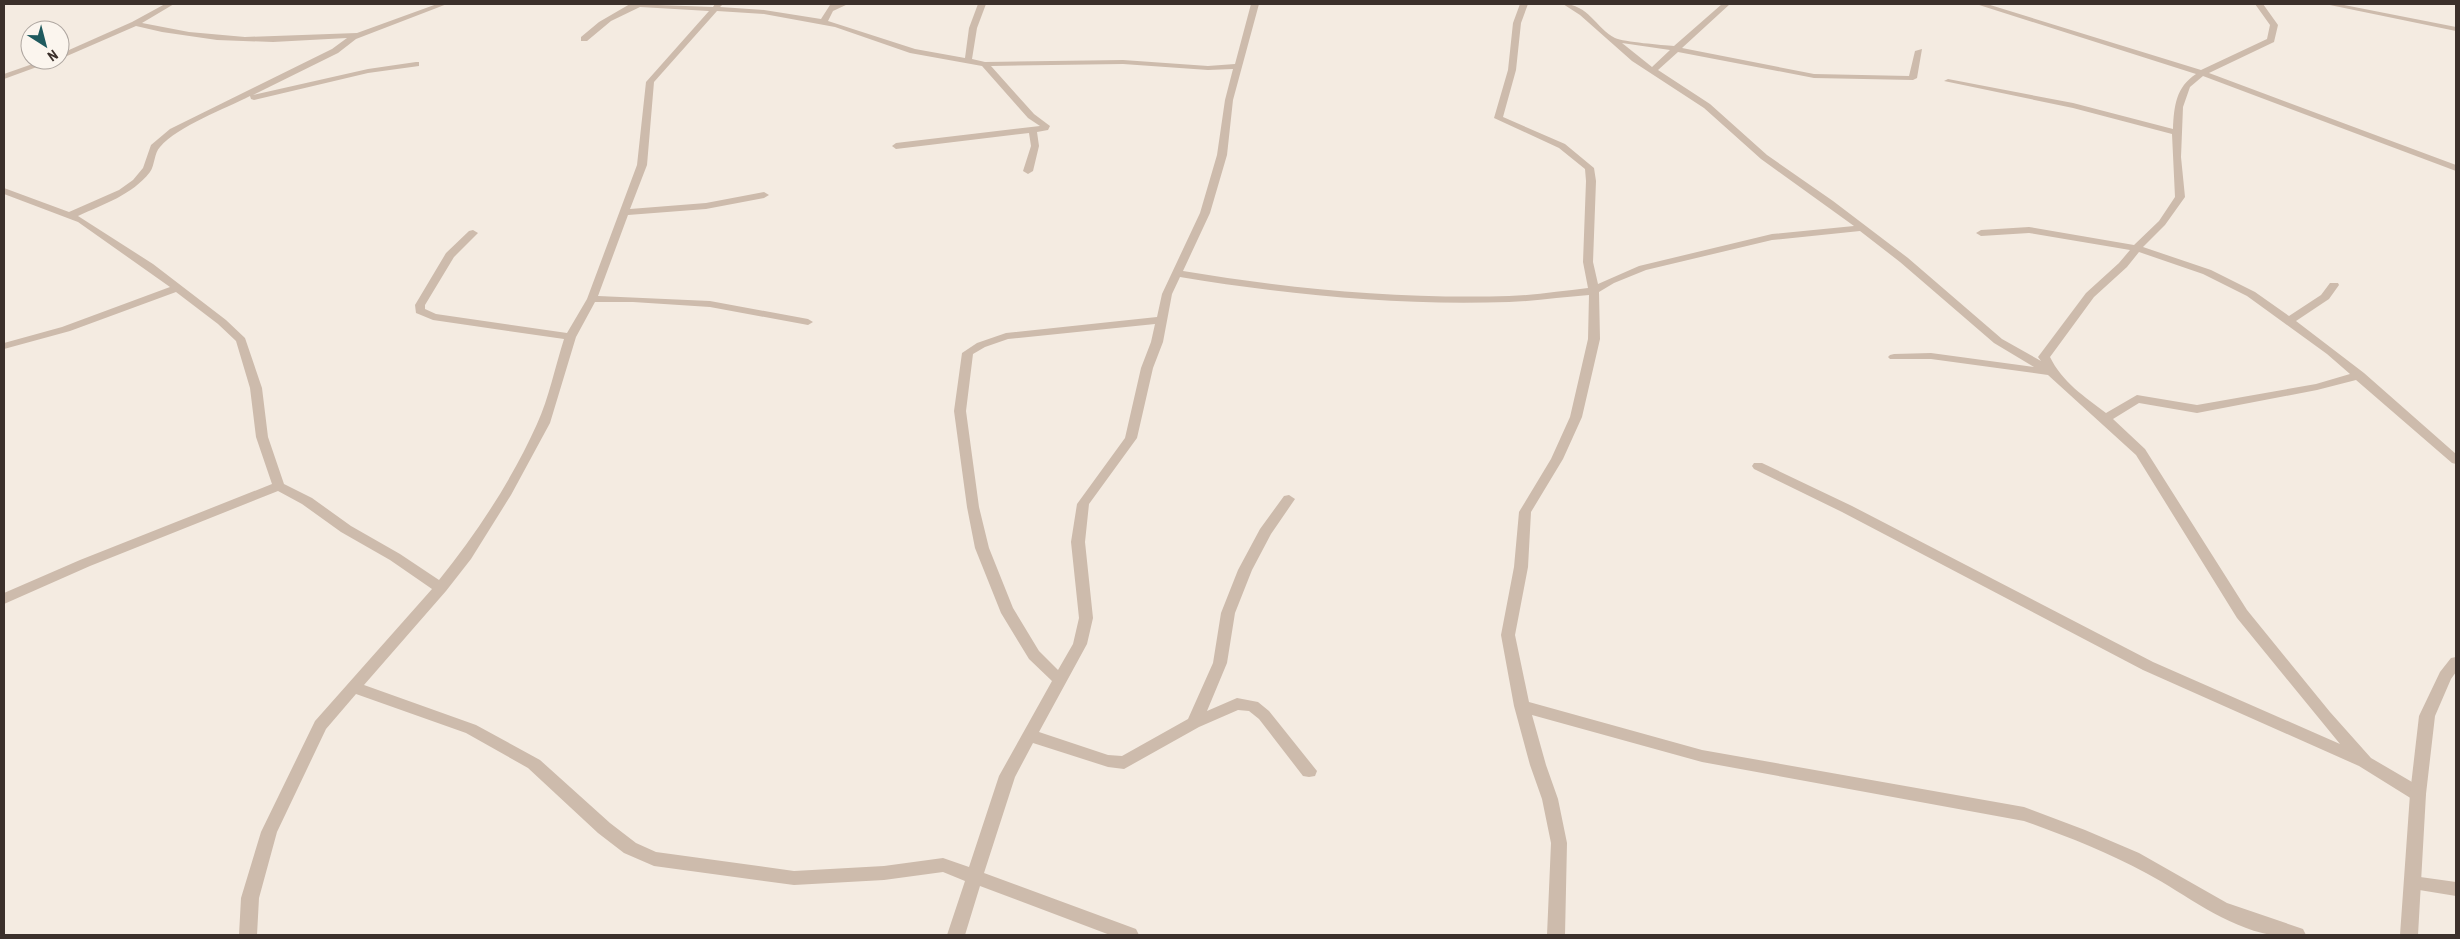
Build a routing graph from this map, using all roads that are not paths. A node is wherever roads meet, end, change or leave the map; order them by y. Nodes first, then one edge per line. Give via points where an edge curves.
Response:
1 (170, 4) edge
2 (443, 4) edge
3 (636, 4) edge
4 (844, 4) edge
5 (982, 4) edge
6 (1255, 4) edge
7 (1524, 4) edge
8 (1567, 4) edge
9 (1726, 4) edge
10 (1980, 4) edge
11 (2259, 4) edge
12 (2329, 4) edge
13 (716, 7) edge
14 (823, 23) junction
15 (135, 24) junction
16 (2456, 29) edge
17 (358, 35) junction
18 (584, 39) dead end
19 (1615, 40) junction
20 (1676, 48) junction
21 (1919, 51) dead end
22 (70, 53) edge
23 (968, 62) junction
24 (416, 64) dead end
25 (985, 64) junction
26 (1238, 66) junction
27 (24, 70) edge
28 (1653, 70) junction
29 (2204, 73) junction
30 (4, 77) edge
31 (1948, 81) dead end
32 (225, 103) junction
33 (1033, 131) junction
34 (2178, 133) junction
35 (896, 146) dead end
36 (2456, 168) edge
37 (1028, 170) dead end
38 (4, 191) edge
39 (764, 195) dead end
40 (623, 213) junction
41 (69, 216) junction
42 (1862, 228) junction
43 (473, 233) dead end
44 (1981, 233) dead end
45 (2137, 248) junction
46 (1178, 273) junction
47 (2334, 285) dead end
48 (178, 288) junction
49 (1594, 291) junction
50 (592, 299) junction
51 (1162, 320) junction
52 (2289, 321) junction
53 (808, 322) dead end
54 (570, 337) junction
55 (4, 346) edge
56 (1894, 357) dead end
57 (2052, 373) junction
58 (2360, 375) junction
59 (2106, 419) junction
60 (2456, 460) edge
61 (1758, 466) dead end
62 (279, 486) junction
63 (1289, 499) dead end
64 (441, 588) junction
65 (4, 599) edge
66 (2456, 662) edge
67 (1061, 681) junction
68 (354, 687) junction
69 (1522, 706) junction
70 (1194, 723) junction
71 (1029, 735) junction
72 (2365, 762) junction
73 (1309, 771) dead end
74 (2418, 794) junction
75 (976, 876) junction
76 (2413, 883) junction
77 (2456, 889) edge
78 (248, 935) edge
79 (956, 935) edge
80 (1130, 935) edge
81 (1556, 935) edge
82 (2297, 935) edge
83 (2409, 935) edge

1 - 15 street
2 - 17 street
3 - 13 street
3 - 18 street via 610,16
4 - 14 street via 833,5
5 - 23 street via 973,28
6 - 26 street
7 - 49 street via 1517,23 1512,70 1498,118 1562,146 1589,168 1588,262
8 - 19 street
9 - 20 street
10 - 29 street
11 - 29 street via 2274,25 2271,40
12 - 16 street
13 - 14 street
13 - 40 street via 650,82 642,165
14 - 23 street via 913,52
15 - 17 street via 265,40
15 - 22 street
17 - 32 street via 304,67
19 - 20 street
19 - 28 street via 1635,59
20 - 21 street via 1814,76 1844,78 1913,78
20 - 28 street
23 - 25 street
24 - 32 street via 368,71
25 - 26 street via 1123,62 1208,68
25 - 33 street via 1031,116 1046,126
26 - 46 street via 1222,155 1205,213
27 - 30 street
28 - 42 street via 1707,106 1764,157
29 - 34 street via 2183,92
29 - 36 street
31 - 34 street via 2073,106
32 - 41 street via 173,130 154,147 147,169 136,182 122,192
33 - 35 street
33 - 37 street via 1035,146
34 - 45 street via 2176,166 2180,197 2162,223
38 - 41 street
39 - 40 street via 706,206
40 - 50 street
41 - 48 street via 112,240
42 - 49 street via 1780,236 1723,248 1643,268
42 - 57 street via 1998,341
43 - 54 street via 442,266 420,305 420,311 433,317
44 - 45 street via 2029,230
45 - 52 street via 2207,272 2252,294
45 - 57 street via 2090,295 2044,357
46 - 49 street via 1250,285 1411,299 1510,299
46 - 51 street via 1167,294
47 - 52 street via 2326,297
48 - 55 street via 66,329
48 - 62 street via 207,308 240,340 256,388 266,452
49 - 69 street via 1594,339 1576,417 1557,459 1525,512 1521,567 1508,636
50 - 53 street via 710,304
50 - 54 street
51 - 67 street via 1131,438 1083,504 1078,542 1086,618 1080,644
51 - 67 street via 1006,336 968,353 960,411 982,548 1006,610 1034,655
52 - 58 street
54 - 64 street via 544,423 505,495
56 - 57 street via 1931,356
57 - 59 street
58 - 59 street via 2318,387 2197,409 2137,399
58 - 60 street
59 - 72 street via 2141,452 2242,614
61 - 72 street via 2148,666
62 - 64 street
62 - 65 street via 84,563
63 - 70 street via 1265,532 1245,570 1228,613 1220,663
64 - 68 street
66 - 74 street via 2445,676 2427,716
67 - 71 street
68 - 75 street via 471,729 534,764 604,828 630,848 654,859 794,878 884,874 943,866
68 - 78 street via 320,725 269,832 250,898
69 - 81 street via 1550,798 1559,843
69 - 82 street via 1702,756 2024,814 2072,830 2123,854 2209,903
70 - 71 street via 1124,763 1108,761
70 - 73 street via 1237,704 1253,706
71 - 75 street via 1007,776
72 - 74 street
74 - 76 street
75 - 79 street
75 - 80 street
76 - 77 street
76 - 83 street

